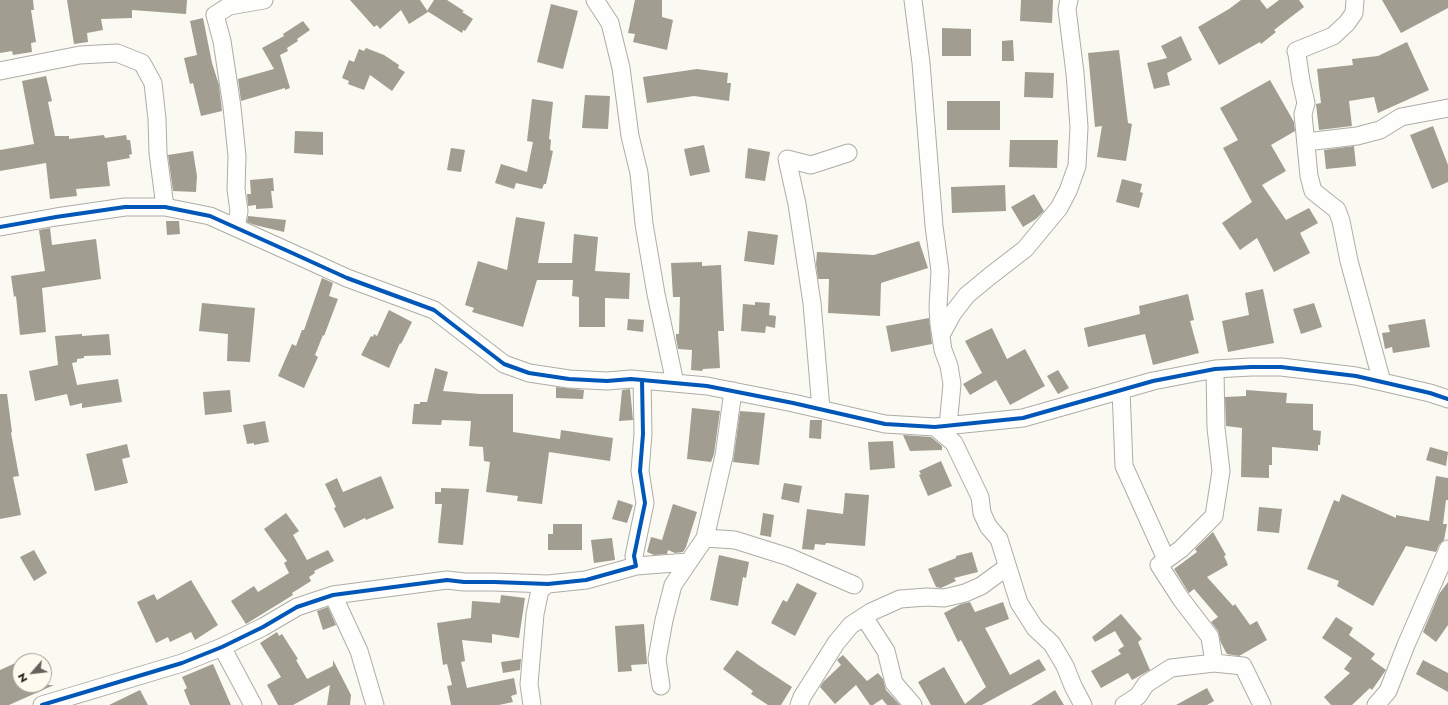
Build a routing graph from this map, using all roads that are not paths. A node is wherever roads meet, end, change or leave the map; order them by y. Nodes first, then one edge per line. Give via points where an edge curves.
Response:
1 (264, 0) edge
2 (595, 0) edge
3 (913, 0) edge
4 (1068, 0) edge
5 (1355, 0) edge
6 (0, 71) edge
7 (1448, 108) edge
8 (1306, 142) junction
9 (848, 152) dead end
10 (165, 206) junction
11 (0, 227) edge
12 (236, 228) junction
13 (941, 335) junction
14 (1214, 369) junction
15 (642, 380) junction
16 (1382, 382) junction
17 (675, 383) junction
18 (1121, 390) junction
19 (732, 391) junction
20 (1448, 399) edge
21 (820, 409) junction
22 (966, 424) junction
23 (941, 427) junction
24 (954, 443) junction
25 (706, 538) junction
26 (1448, 549) edge
27 (1166, 559) junction
28 (688, 562) junction
29 (636, 566) junction
30 (1007, 566) junction
31 (548, 584) junction
32 (854, 585) dead end
33 (333, 595) junction
34 (864, 617) junction
35 (222, 647) junction
36 (1214, 663) junction
37 (661, 686) dead end
38 (75, 700) edge
39 (42, 705) edge
40 (253, 705) edge
41 (375, 705) edge
42 (532, 705) edge
43 (799, 705) edge
44 (913, 705) edge
45 (1082, 705) edge
46 (1124, 705) edge
47 (1262, 705) edge
48 (1376, 705) edge

1 - 12 street via 229,6 215,14 222,41 237,156 236,189 239,211
2 - 17 street via 610,23 621,68 656,294
3 - 13 street via 940,271 938,307
4 - 13 street via 1079,127 1076,166 1068,191 1059,208 1025,249 967,295
5 - 8 street via 1354,13 1333,36 1296,51 1306,103 1303,114
6 - 10 street via 80,55 117,53 142,63 153,83
7 - 8 street via 1401,117 1380,130 1357,136
8 - 16 street via 1313,191 1336,210 1341,221
9 - 21 street via 811,165 787,159 797,204 812,303
10 - 11 street via 126,207
10 - 12 street via 210,216
12 - 15 street via 347,278 434,310 504,364 529,373 569,379
13 - 23 street via 952,384
14 - 16 street via 1281,367 1356,376
14 - 18 street
14 - 27 street via 1216,428 1221,471 1214,516 1182,549
15 - 17 street
15 - 29 street via 643,434 640,471 645,503 634,556
16 - 20 street
17 - 19 street
18 - 22 street via 1023,418
18 - 27 street via 1124,466
19 - 21 street
19 - 25 street via 724,456
21 - 23 street via 886,424
22 - 23 street
22 - 24 street
23 - 24 street
24 - 30 street via 980,497 982,513 988,526 999,539
25 - 28 street
25 - 32 street via 735,540 789,557
26 - 48 street via 1388,691
27 - 36 street via 1159,565 1210,637
28 - 29 street
28 - 37 street via 673,585 664,620 657,659
29 - 31 street via 586,580
30 - 34 street via 982,586 965,593 944,598 900,599
30 - 45 street via 1019,603 1035,628 1052,644
31 - 33 street via 447,580
31 - 42 street via 540,590 535,614 529,684
33 - 35 street via 297,607
33 - 41 street via 359,651
34 - 43 street via 851,625 836,643
34 - 44 street via 886,650 894,683
35 - 38 street
35 - 40 street
36 - 46 street via 1171,668 1146,684 1138,696
36 - 47 street via 1243,666
38 - 39 street

